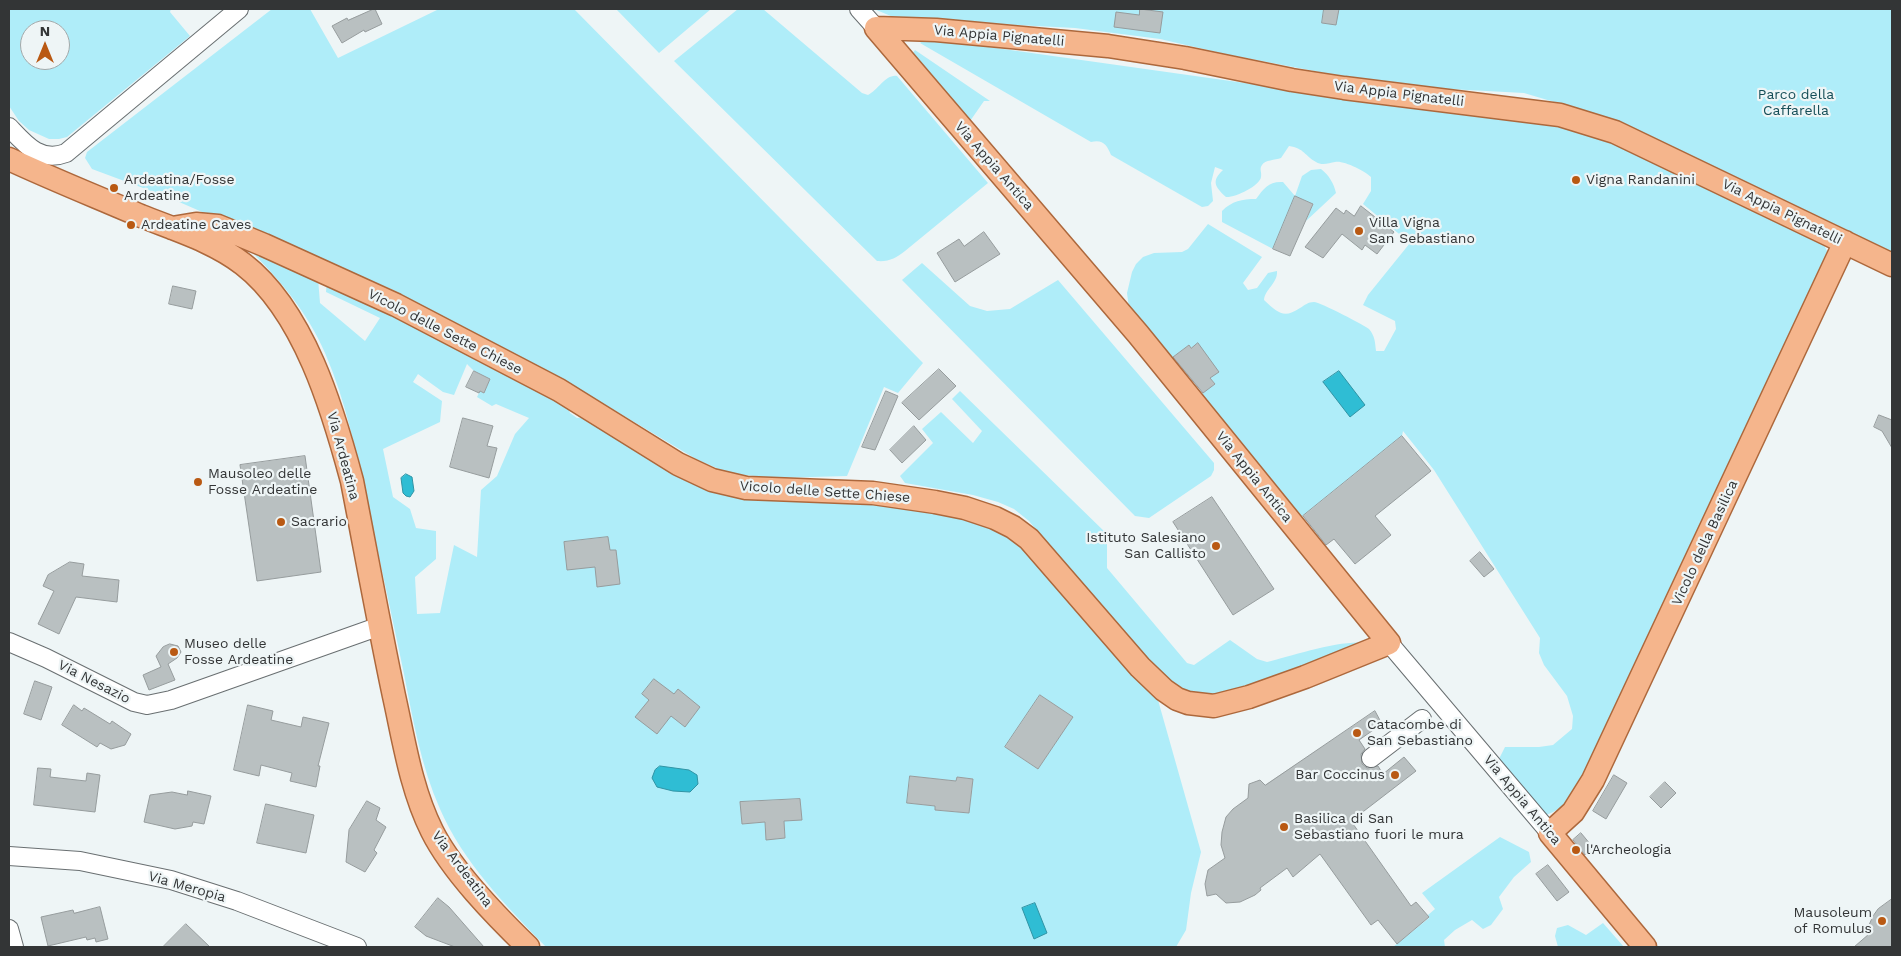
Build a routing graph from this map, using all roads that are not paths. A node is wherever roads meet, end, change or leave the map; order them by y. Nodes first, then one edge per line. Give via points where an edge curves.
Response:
1 (239, 9) edge
2 (859, 9) edge
3 (876, 28) junction
4 (9, 127) edge
5 (9, 134) edge
6 (12, 161) edge
7 (172, 228) junction
8 (1845, 242) junction
9 (1892, 265) edge
10 (380, 626) junction
11 (9, 642) edge
12 (1389, 642) junction
13 (1422, 719) dead end
14 (1372, 758) dead end
15 (1550, 833) junction
16 (9, 856) edge
17 (9, 929) edge
18 (14, 947) edge
19 (357, 947) edge
20 (528, 947) edge
21 (1645, 947) edge

1 - 4 street via 66,153 44,155
2 - 3 street, Via Appia Antica
3 - 8 main road, Via Appia Pignatelli via 1084,43 1344,88 1560,115 1615,132
3 - 12 main road, Via Appia Antica via 1138,334
5 - 6 street via 18,146
6 - 7 main road, Via Ardeatina
7 - 10 main road, Via Ardeatina via 217,247 244,265 276,298 303,342 327,396 342,442
7 - 12 main road, Vicolo delle Sette Chiese via 196,224 218,226 396,305 550,386 678,464 712,480 746,488 899,496 965,508 1002,520 1040,550 1154,682 1173,697 1188,703 1214,706 1249,697
8 - 9 main road, Via Appia Pignatelli
8 - 15 main road, Vicolo della Basilica via 1593,780 1573,812
10 - 11 street, Via Nesazio via 180,697 147,705 124,698
10 - 20 main road, Via Ardeatina via 412,777 432,832 472,887
12 - 15 street, Via Appia Antica
13 - 14 street
15 - 21 main road, Via Appia Antica
16 - 19 street, Via Meropia via 80,861 171,880 237,901
17 - 18 street

